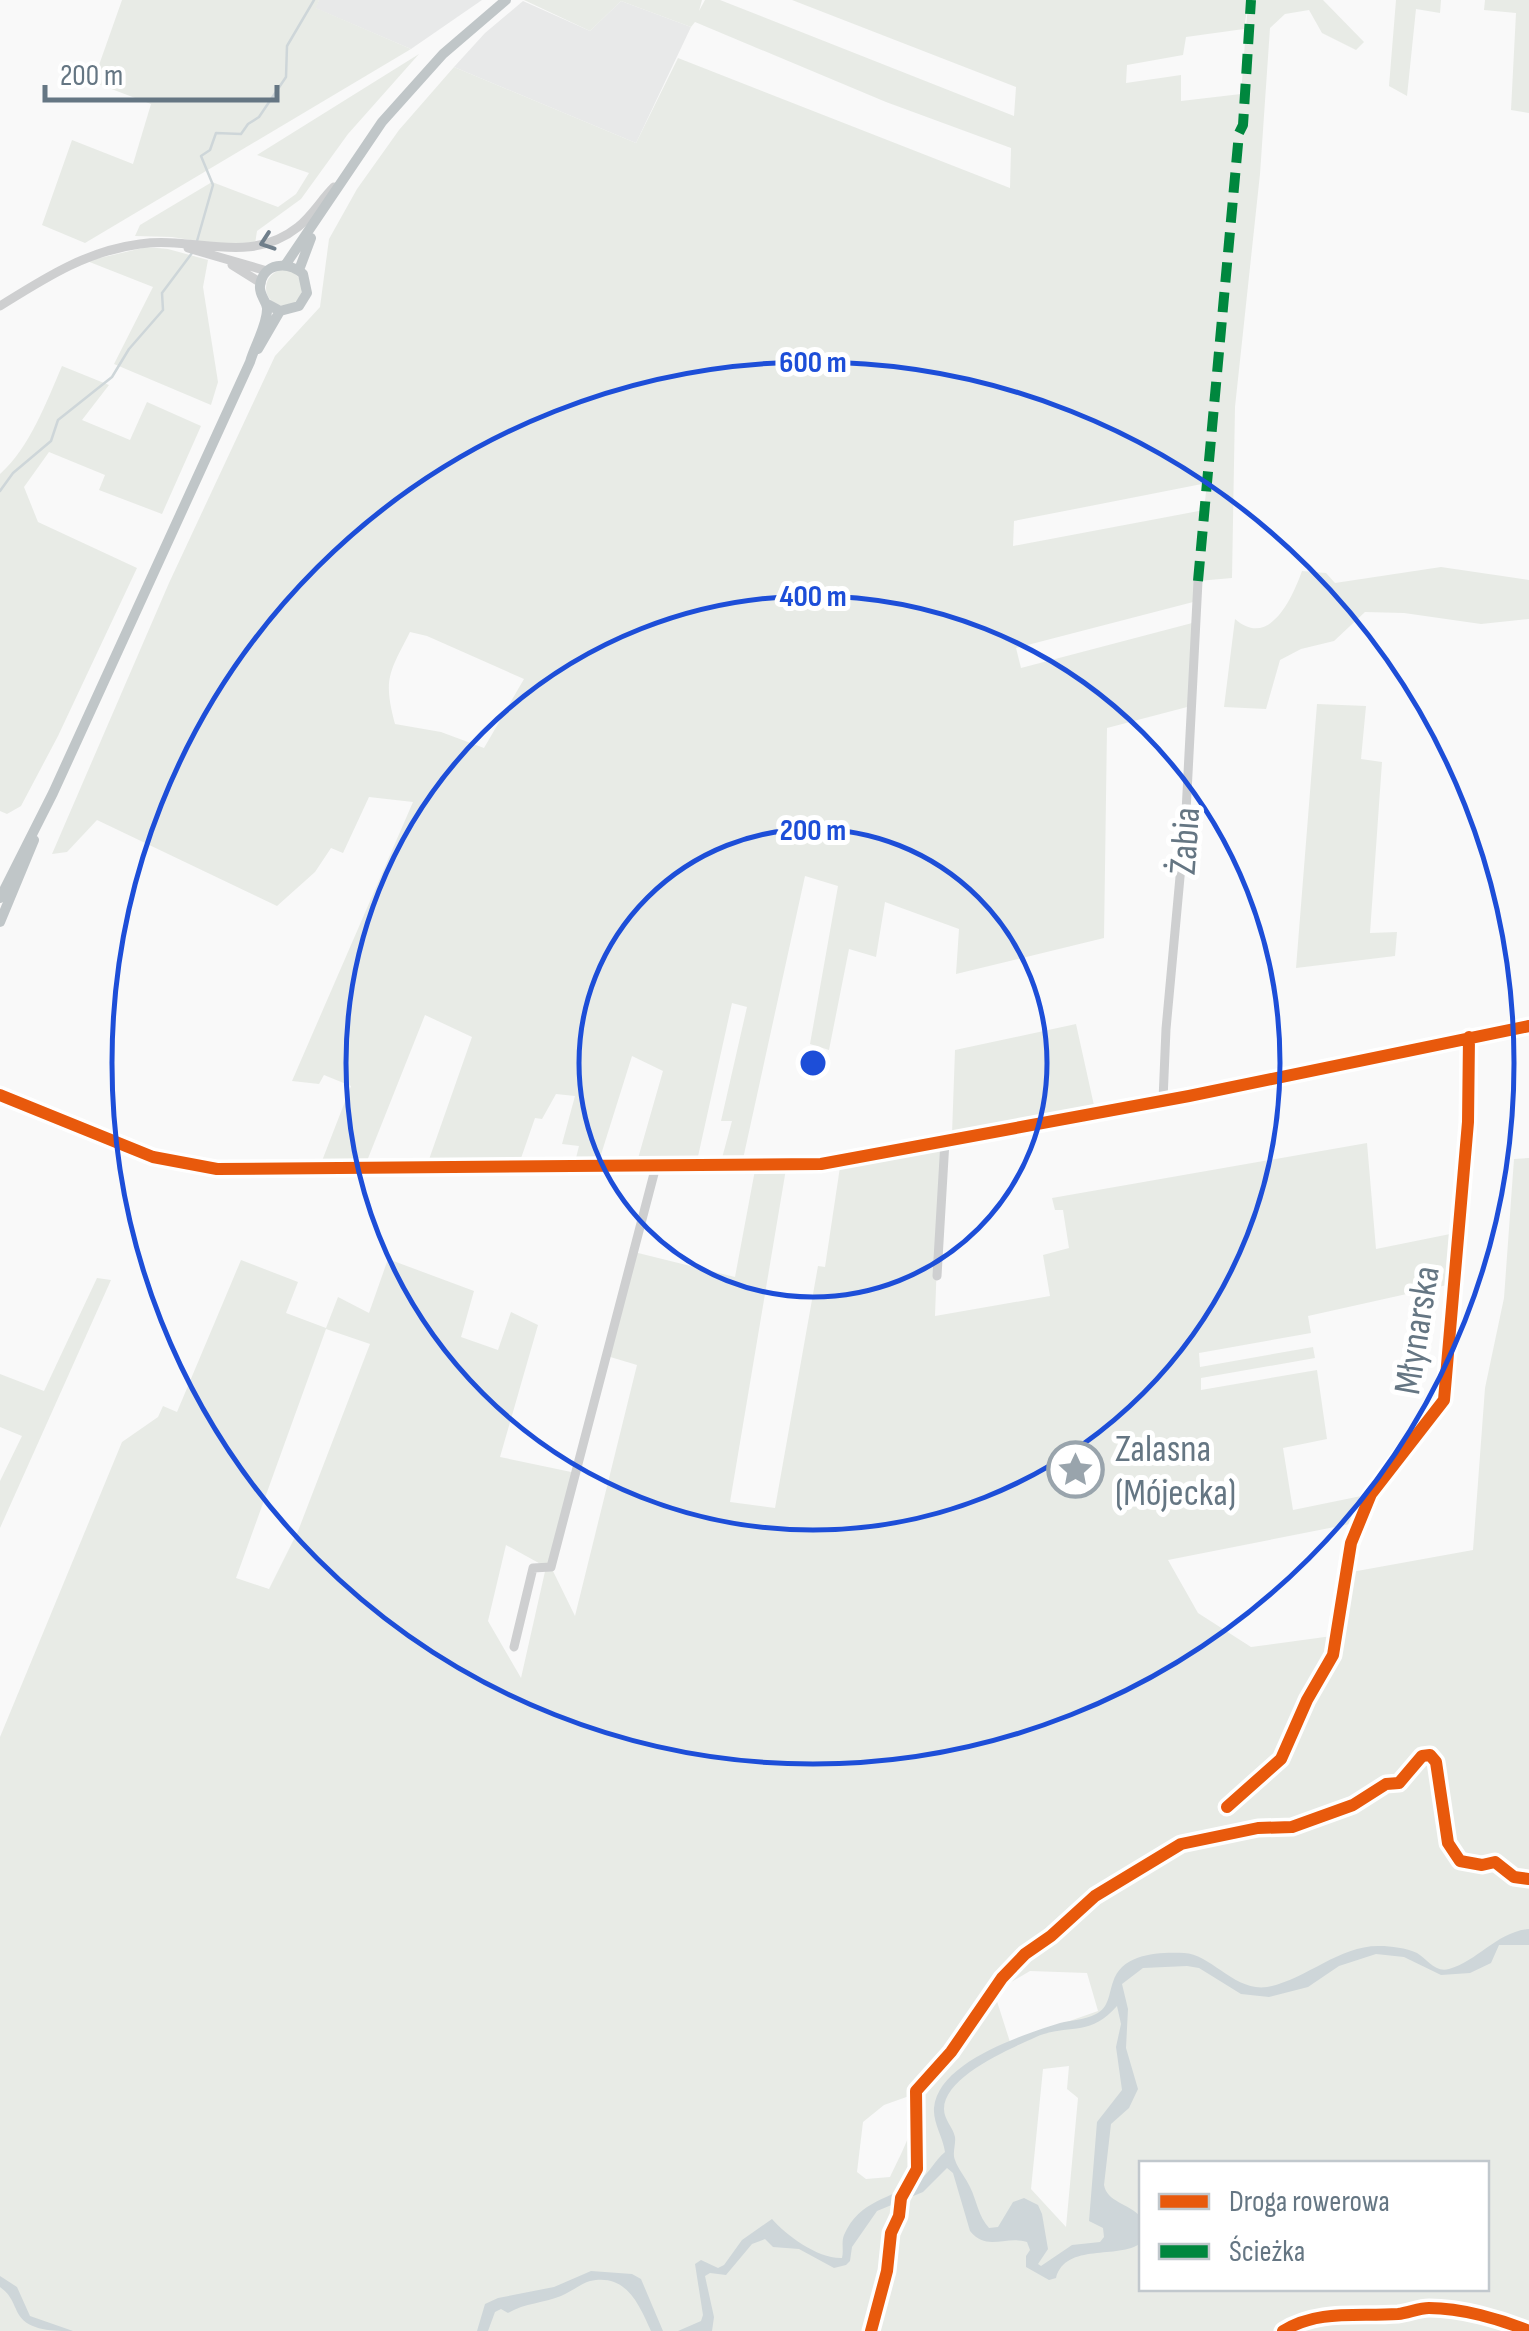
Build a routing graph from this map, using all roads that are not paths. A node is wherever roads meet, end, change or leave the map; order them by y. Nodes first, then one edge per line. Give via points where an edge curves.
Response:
1 (506, 0) edge
2 (340, 181) junction
3 (321, 213) junction
4 (195, 248) junction
5 (226, 261) junction
6 (286, 264) junction
7 (299, 270) junction
8 (267, 271) junction
9 (261, 283) junction
10 (267, 304) junction
11 (0, 306) edge
12 (280, 312) junction
13 (250, 362) junction
14 (1198, 581) dead end
15 (52, 793) junction
16 (0, 898) edge
17 (0, 922) edge
18 (1529, 1026) edge
19 (1469, 1038) junction
20 (0, 1096) edge
21 (1164, 1100) junction
22 (945, 1141) junction
23 (656, 1166) junction
24 (937, 1276) dead end
25 (514, 1647) dead end
26 (1227, 1807) dead end

1 - 2 main road via 420,78
2 - 3 main road
2 -> 4 street via 280,238 243,249
3 - 6 main road
3 - 7 main road
4 - 5 street
4 - 11 street via 141,244 86,256
5 - 8 street
5 - 9 street
6 - 7 main road
6 - 8 main road
7 - 12 main road via 307,283 305,298
8 - 9 main road
9 - 10 main road
10 - 12 main road
10 - 13 main road
12 - 13 main road
13 - 15 main road
14 - 21 street, Żabia
15 - 16 main road
15 - 17 main road
18 - 19 street
19 - 21 street
19 - 26 street, Młynarska via 1444,1400 1371,1494 1352,1543 1334,1655 1282,1759
20 - 23 street via 153,1156 217,1169
21 - 22 street
22 - 23 street via 822,1164
22 - 24 street
23 - 25 street via 551,1567 534,1568

